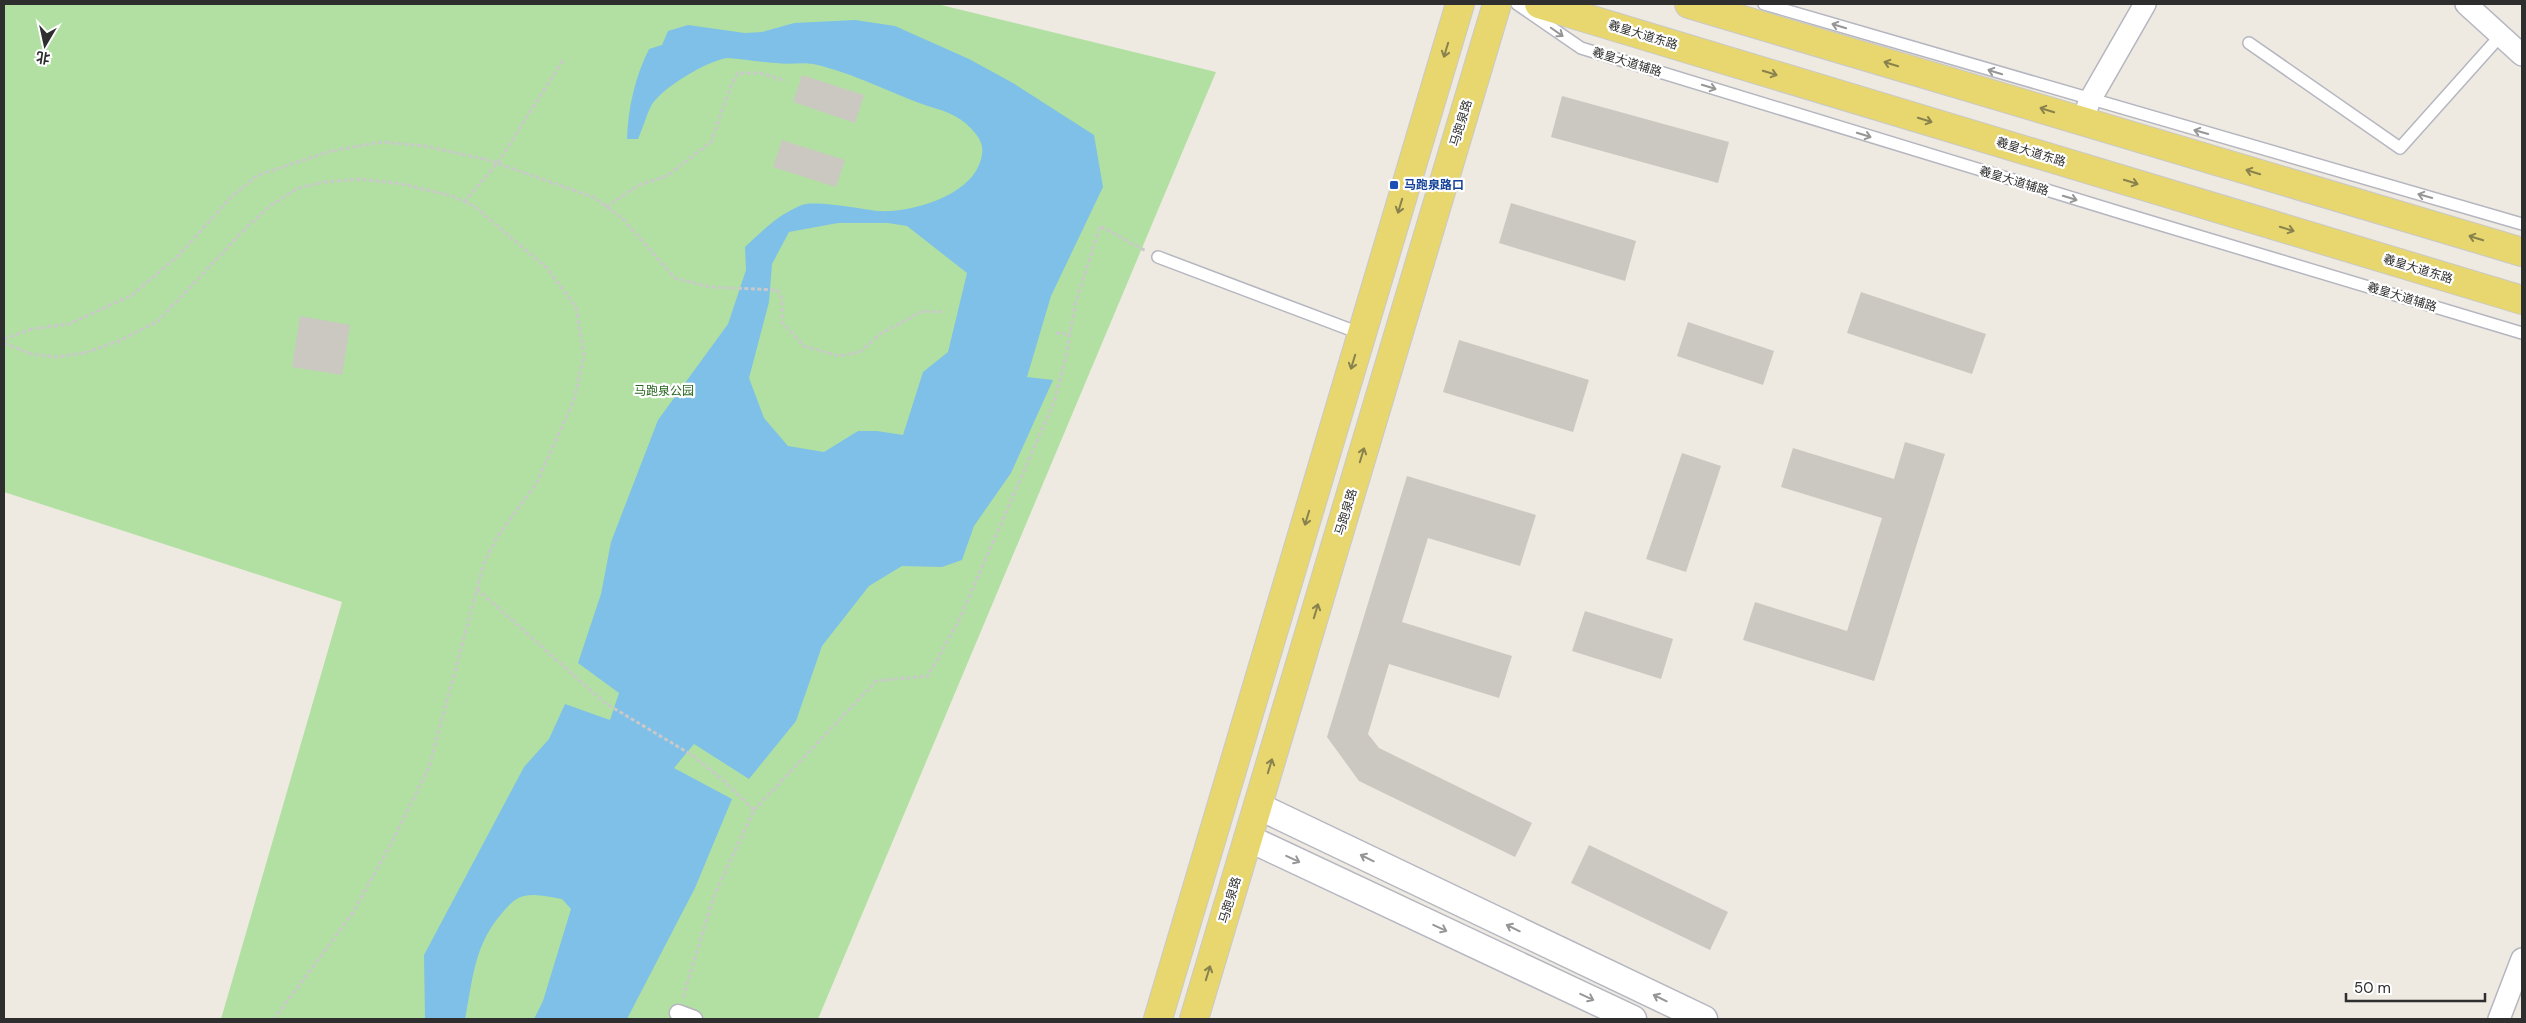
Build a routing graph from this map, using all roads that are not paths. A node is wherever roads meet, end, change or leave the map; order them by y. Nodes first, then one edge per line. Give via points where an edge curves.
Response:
1 (1460, 4) edge
2 (1497, 4) edge
3 (1517, 4) edge
4 (1539, 4) edge
5 (1689, 4) edge
6 (1764, 4) edge
7 (2145, 4) edge
8 (2466, 4) edge
9 (2501, 35) junction
10 (2249, 43) dead end
11 (2522, 55) edge
12 (2086, 110) junction
13 (2522, 224) edge
14 (2522, 252) edge
15 (1158, 257) road end
16 (2522, 300) edge
17 (2522, 332) edge
18 (1362, 334) junction
19 (1258, 806) junction
20 (1248, 838) junction
21 (2522, 959) edge
22 (678, 1013) road end
23 (694, 1019) edge
24 (1158, 1019) edge
25 (1194, 1019) edge
26 (1633, 1019) edge
27 (1704, 1019) edge
28 (2499, 1019) edge

1 -> 18 main road
19 -> 2 main road, 马跑泉路
3 -> 17 lane, 羲皇大道辅路 via 1580,48 2115,212
4 -> 16 main road, 羲皇大道东路
12 -> 5 main road
12 -> 6 lane
7 - 12 street
8 - 9 street
9 - 10 lane via 2400,148
9 - 11 street
13 -> 12 lane
14 -> 12 main road
15 - 18 lane
18 -> 24 main road
19 - 20 main road, 马跑泉路
27 -> 19 street
25 -> 20 main road, 马跑泉路
20 -> 26 street
21 - 28 street
22 - 23 street

